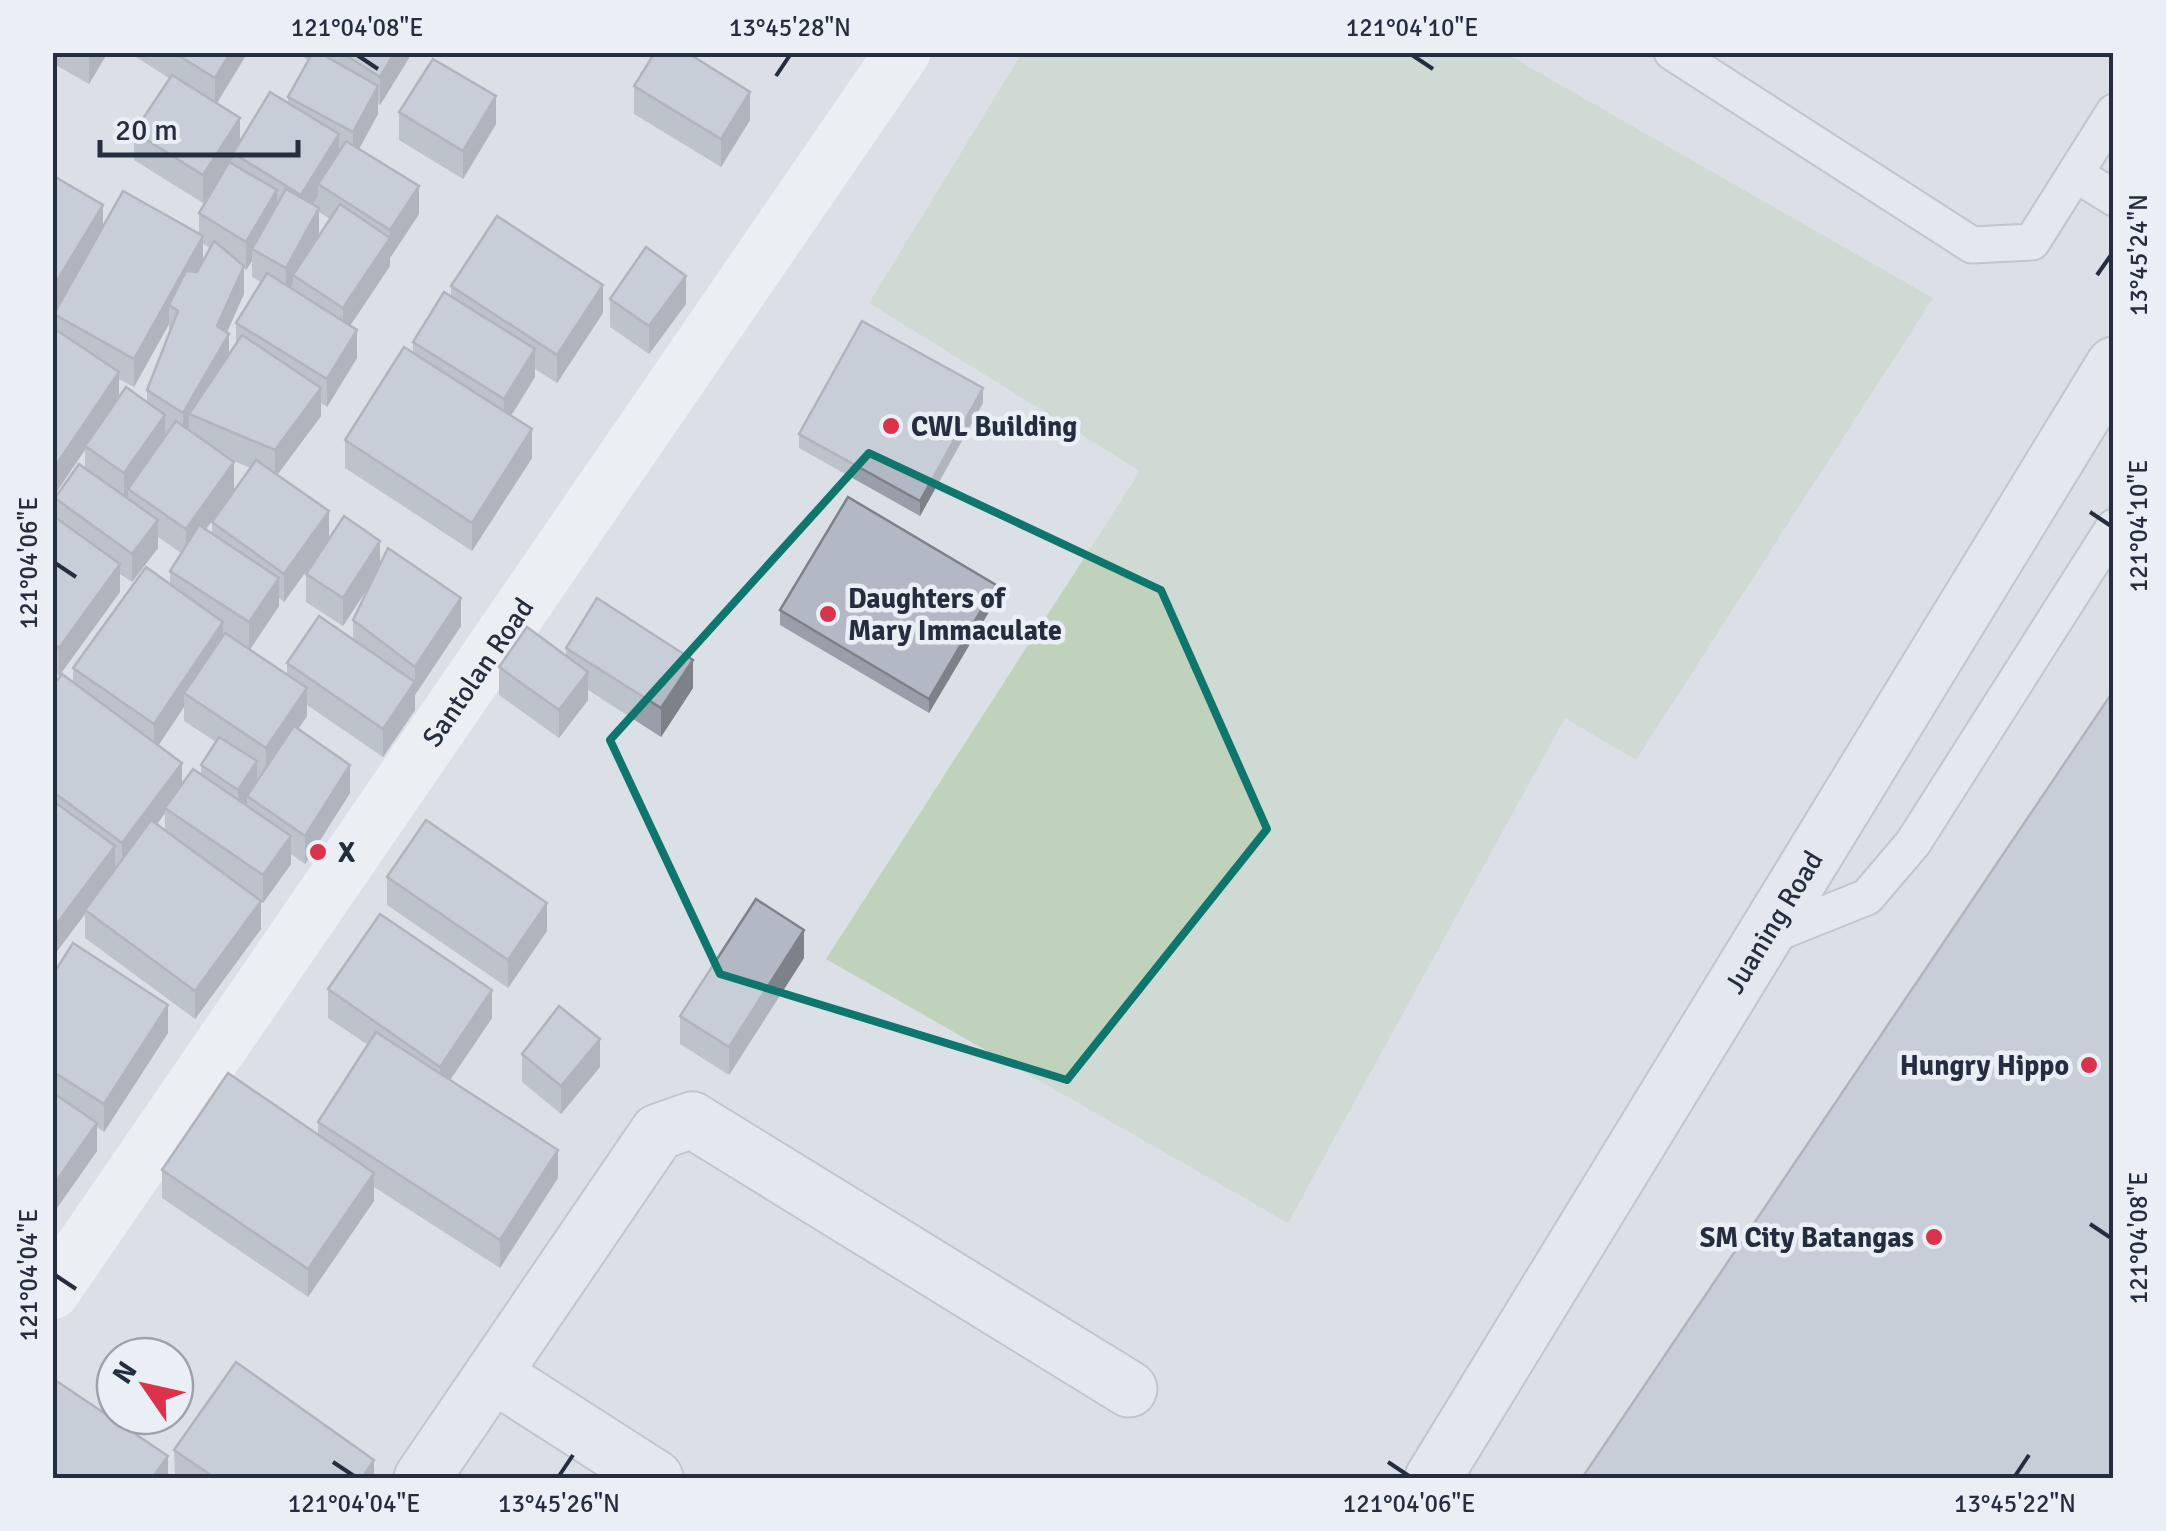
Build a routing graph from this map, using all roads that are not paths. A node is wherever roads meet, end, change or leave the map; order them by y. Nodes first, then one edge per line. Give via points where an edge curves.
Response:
1 (904, 52) edge
2 (1672, 52) edge
3 (2114, 112) edge
4 (2077, 175) junction
5 (2114, 198) edge
6 (2114, 365) edge
7 (2114, 527) edge
8 (1762, 938) junction
9 (52, 1292) edge
10 (494, 1374) junction
11 (1129, 1389) dead end
12 (422, 1478) edge
13 (655, 1478) edge
14 (1433, 1478) edge

1 - 9 street, Santolan Road
2 - 4 lane via 1972,245 2032,242
3 - 4 lane
4 - 5 lane
6 - 8 street, Juaning Road
7 - 8 lane via 1913,843 1868,897
8 - 14 street, Juaning Road
10 - 11 street via 658,1132 692,1120
10 - 12 street
10 - 13 street

